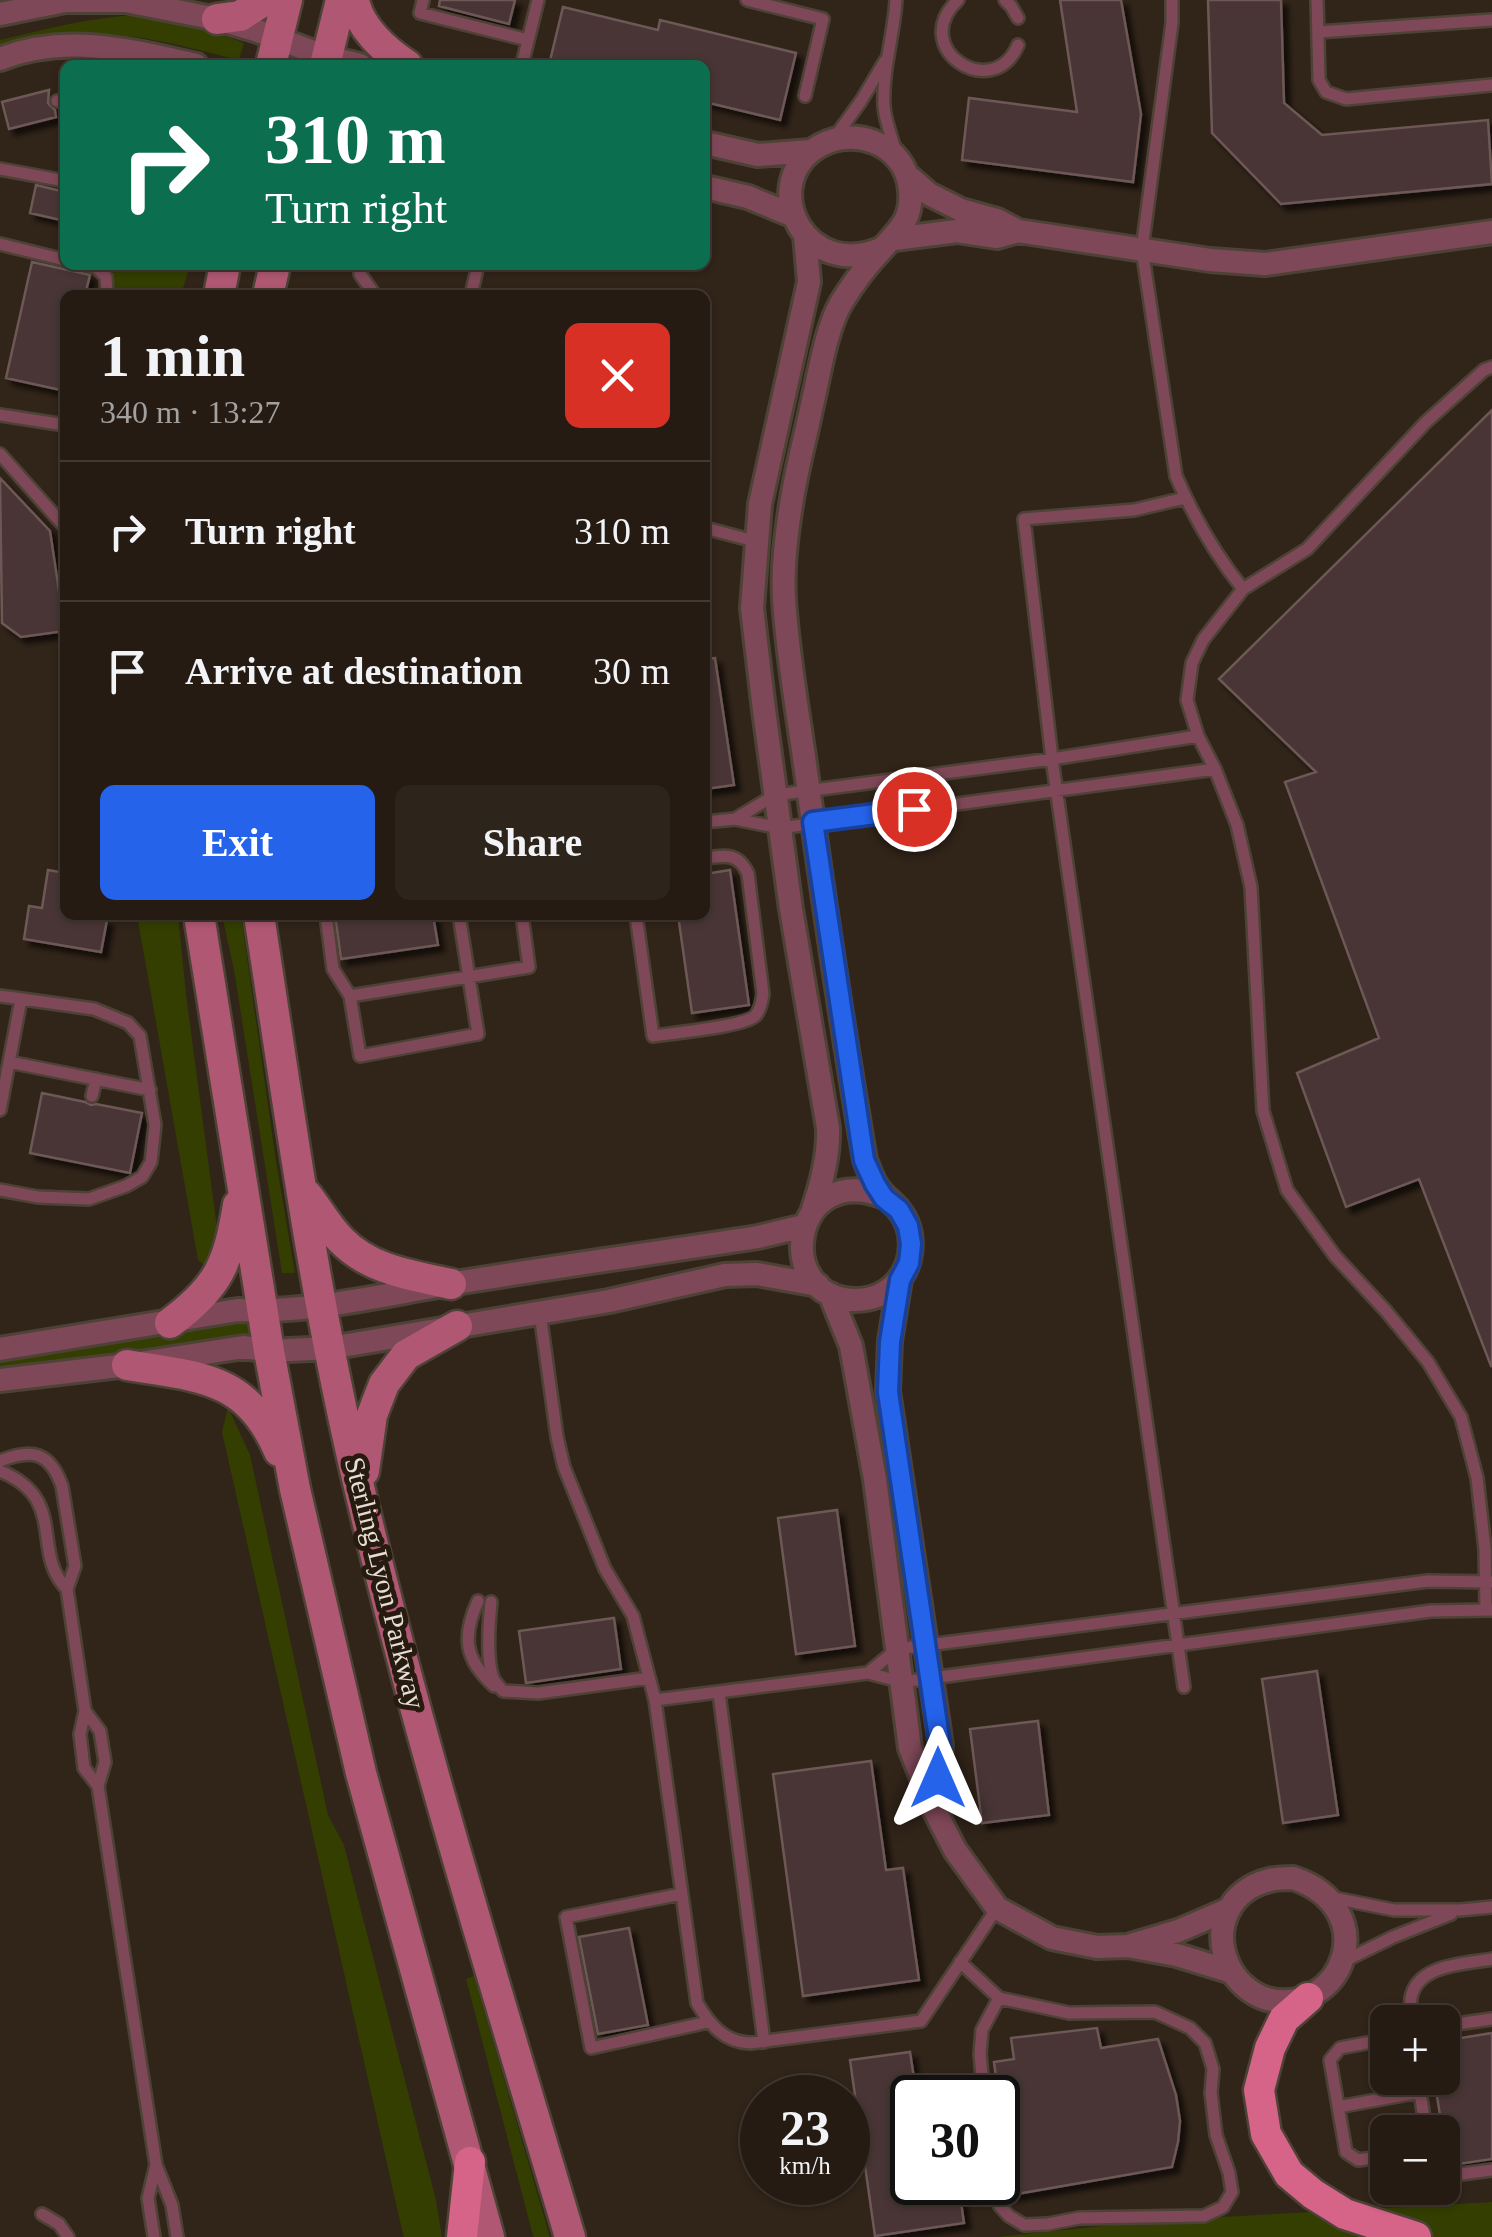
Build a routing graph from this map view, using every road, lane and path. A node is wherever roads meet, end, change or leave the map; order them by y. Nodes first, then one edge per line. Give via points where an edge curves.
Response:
1 (265, 0) edge
2 (287, 0) edge
3 (341, 0) edge
4 (354, 0) edge
5 (424, 0) edge
6 (538, 0) edge
7 (747, 0) edge
8 (896, 0) edge
9 (958, 0) edge
10 (1005, 0) edge
11 (1172, 0) edge
12 (1317, 0) edge
13 (0, 14) edge
14 (1018, 18) dead end
15 (217, 20) junction
16 (1492, 20) edge
17 (1318, 32) junction
18 (528, 40) junction
19 (1018, 45) dead end
20 (274, 52) edge
21 (888, 57) junction
22 (0, 59) edge
23 (173, 60) edge
24 (320, 60) edge
25 (326, 60) edge
26 (400, 60) edge
27 (523, 60) edge
28 (1492, 84) edge
29 (805, 96) dead end
30 (832, 139) junction
31 (710, 144) edge
32 (811, 152) junction
33 (902, 167) junction
34 (0, 169) edge
35 (60, 179) edge
36 (710, 188) edge
37 (799, 226) junction
38 (1018, 231) junction
39 (1492, 232) edge
40 (888, 243) junction
41 (0, 244) edge
42 (1142, 250) junction
43 (60, 259) edge
44 (1492, 367) edge
45 (0, 414) edge
46 (60, 424) edge
47 (0, 454) edge
48 (1185, 498) junction
49 (60, 521) edge
50 (710, 529) edge
51 (758, 542) junction
52 (1243, 589) junction
53 (1198, 736) junction
54 (1052, 759) junction
55 (1214, 770) junction
56 (809, 789) junction
57 (1056, 792) junction
58 (775, 794) junction
59 (735, 818) junction
60 (710, 821) edge
61 (813, 822) junction
62 (780, 828) junction
63 (710, 858) edge
64 (200, 920) edge
65 (260, 920) edge
66 (327, 920) edge
67 (460, 920) edge
68 (523, 920) edge
69 (637, 920) edge
70 (468, 976) junction
71 (0, 996) edge
72 (350, 996) junction
73 (22, 999) junction
74 (9, 1062) junction
75 (96, 1079) junction
76 (150, 1090) junction
77 (92, 1096) dead end
78 (0, 1110) edge
79 (242, 1182) junction
80 (301, 1188) junction
81 (0, 1190) edge
82 (884, 1198) junction
83 (808, 1219) junction
84 (900, 1280) junction
85 (450, 1284) junction
86 (824, 1290) junction
87 (323, 1307) junction
88 (262, 1311) junction
89 (540, 1313) junction
90 (170, 1323) junction
91 (457, 1326) junction
92 (330, 1348) junction
93 (0, 1349) edge
94 (269, 1351) junction
95 (127, 1366) junction
96 (0, 1380) edge
97 (0, 1461) edge
98 (0, 1471) edge
99 (295, 1489) junction
100 (360, 1494) junction
101 (1489, 1582) edge
102 (67, 1589) junction
103 (1489, 1609) edge
104 (1175, 1614) junction
105 (926, 1645) junction
106 (1179, 1646) junction
107 (897, 1649) junction
108 (868, 1673) junction
109 (931, 1677) junction
110 (649, 1678) junction
111 (902, 1682) junction
112 (1184, 1686) dead end
113 (504, 1692) junction
114 (720, 1693) junction
115 (655, 1700) junction
116 (86, 1711) junction
117 (98, 1786) junction
118 (935, 1812) junction
119 (682, 1894) junction
120 (1329, 1897) junction
121 (1492, 1907) edge
122 (997, 1908) junction
123 (1227, 1910) junction
124 (1460, 1910) junction
125 (1128, 1946) junction
126 (1492, 1960) edge
127 (960, 1962) junction
128 (1340, 1963) junction
129 (1232, 1972) junction
130 (999, 1998) junction
131 (1308, 1998) junction
132 (1411, 2005) edge
133 (1492, 2019) edge
134 (708, 2022) junction
135 (1460, 2023) edge
136 (764, 2042) junction
137 (1370, 2043) edge
138 (982, 2075) edge
139 (1404, 2095) edge
140 (1338, 2107) junction
141 (1370, 2158) edge
142 (470, 2162) junction
143 (156, 2165) junction
144 (1492, 2170) edge
145 (1460, 2174) edge
146 (999, 2205) edge
147 (42, 2214) dead end
148 (68, 2237) edge
149 (154, 2237) edge
150 (177, 2237) edge
151 (462, 2237) edge
152 (489, 2237) edge
153 (570, 2237) edge
154 (1416, 2237) edge

1 - 15 main road via 240,16
2 - 20 main road
3 - 25 main road
4 - 26 main road via 368,30
5 - 18 lane via 420,13
6 - 18 lane
7 - 29 lane via 823,19
8 - 21 lane
9 - 19 lane via 942,26 956,62 968,69 995,68
10 - 14 lane
11 - 42 lane
12 - 17 lane
13 - 15 street via 65,1 126,1
15 - 20 street
16 - 17 lane
17 - 28 lane via 1320,80 1326,92 1346,99
18 - 27 lane
20 - 24 street
21 - 30 lane
21 - 33 lane via 884,108
22 - 23 street via 68,44
30 - 32 street
30 - 33 street via 868,139
31 - 32 street via 758,155
32 - 37 street via 792,181
33 - 38 street via 929,194
33 - 40 street via 910,209
34 - 35 lane
36 - 37 street via 748,196
37 - 40 street via 834,254 867,255
37 - 51 street via 809,282 760,504
38 - 40 street
38 - 42 street
39 - 42 street via 1264,264
40 - 56 street via 840,305 793,492 784,596
41 - 43 lane
42 - 48 lane via 1176,476
44 - 52 lane via 1426,422 1307,550
45 - 46 lane
47 - 49 lane
48 - 52 lane
48 - 54 lane via 1134,510 1024,519
50 - 51 lane
51 - 58 street via 752,608
52 - 53 lane via 1192,663 1187,700
53 - 54 lane
53 - 55 lane
54 - 56 lane
54 - 57 lane
55 - 57 lane
55 - 101 lane via 1251,887 1263,1111 1287,1190 1428,1362 1461,1417 1477,1478
56 - 58 lane
56 - 61 street
57 - 61 lane
57 - 104 lane
58 - 59 lane
58 - 62 street
59 - 60 lane
59 - 62 lane
61 - 62 lane
61 - 82 street via 864,1160
62 - 83 street via 828,1128 822,1185
63 - 69 lane via 734,856 748,874 761,969 755,1016 653,1036
64 - 79 main road
65 - 80 main road, Sterling Lyon Parkway
66 - 72 lane via 333,969
67 - 70 lane
68 - 70 lane via 529,967
70 - 72 lane
70 - 72 lane via 478,1034 360,1056
71 - 73 lane
73 - 74 lane
73 - 76 lane via 94,1010 128,1023 140,1036
74 - 75 lane
74 - 78 lane
75 - 76 lane
75 - 77 lane
76 - 81 lane via 155,1125 151,1162 142,1177 90,1199
79 - 88 main road
79 - 90 main road via 231,1246 214,1281
80 - 85 main road via 357,1254 390,1270
80 - 87 main road, Sterling Lyon Parkway
82 - 83 street via 870,1191 837,1193
82 - 84 street via 908,1226 909,1263
83 - 85 street via 758,1236
83 - 86 street via 802,1258
84 - 86 street via 860,1300
84 - 105 street via 888,1392
85 - 87 street
86 - 89 street via 757,1274 725,1275
86 - 107 street via 850,1346
87 - 88 street
87 - 92 main road, Sterling Lyon Parkway
88 - 90 street
88 - 94 main road
89 - 91 street
89 - 110 lane via 564,1467 605,1569 633,1616
90 - 93 street
91 - 92 street
91 - 100 main road via 406,1354 384,1384 372,1415
92 - 94 street
92 - 100 main road, Sterling Lyon Parkway
94 - 95 street via 244,1347
94 - 99 main road
95 - 96 street
95 - 99 main road via 206,1378 239,1394 268,1428
97 - 102 lane via 32,1452 58,1474 75,1566
98 - 102 lane via 37,1498 54,1571
99 - 142 main road via 361,1774
100 - 153 main road, Sterling Lyon Parkway via 425,1743
101 - 103 lane
101 - 104 lane via 1428,1581
102 - 116 lane
103 - 106 lane
104 - 105 lane
104 - 106 lane
105 - 107 lane
105 - 109 street
106 - 109 lane
106 - 112 lane
107 - 108 lane
107 - 111 street
108 - 111 lane
108 - 114 lane
109 - 111 lane
109 - 118 street via 940,1745
110 - 113 lane
110 - 115 lane
111 - 118 street via 910,1748
113 - 113 lane via 493,1678 484,1601 469,1620 470,1656
114 - 115 lane
114 - 136 lane
115 - 119 lane
116 - 117 lane via 80,1734 84,1768
116 - 117 lane via 100,1731 105,1762
117 - 143 lane
118 - 122 street
119 - 134 lane via 698,2004
119 - 134 lane via 566,1917 591,2048
120 - 123 street via 1293,1878 1272,1879 1253,1886
120 - 124 lane via 1394,1910
120 - 128 street via 1346,1934
121 - 124 lane
122 - 125 street via 1052,1938
122 - 127 lane
123 - 125 street
123 - 129 street via 1222,1934
124 - 128 lane
125 - 129 street
126 - 132 lane via 1438,1969 1418,1982
127 - 130 lane
127 - 136 lane via 921,2020
128 - 131 street
129 - 131 street via 1262,1998
130 - 138 lane via 982,2030
130 - 146 lane via 1069,2013 1156,2012 1190,2028 1206,2043 1214,2069 1216,2135 1232,2192 1223,2207 1204,2216 1024,2225
131 - 154 main road via 1284,2019 1270,2048 1259,2090 1266,2134 1289,2174 1313,2194 1345,2214
133 - 135 lane
134 - 136 lane via 737,2042
137 - 140 lane via 1340,2048 1330,2060
139 - 140 lane
140 - 141 lane via 1346,2152
142 - 151 main road
142 - 152 main road
143 - 149 lane via 148,2198
143 - 150 lane
144 - 145 lane
147 - 148 lane

